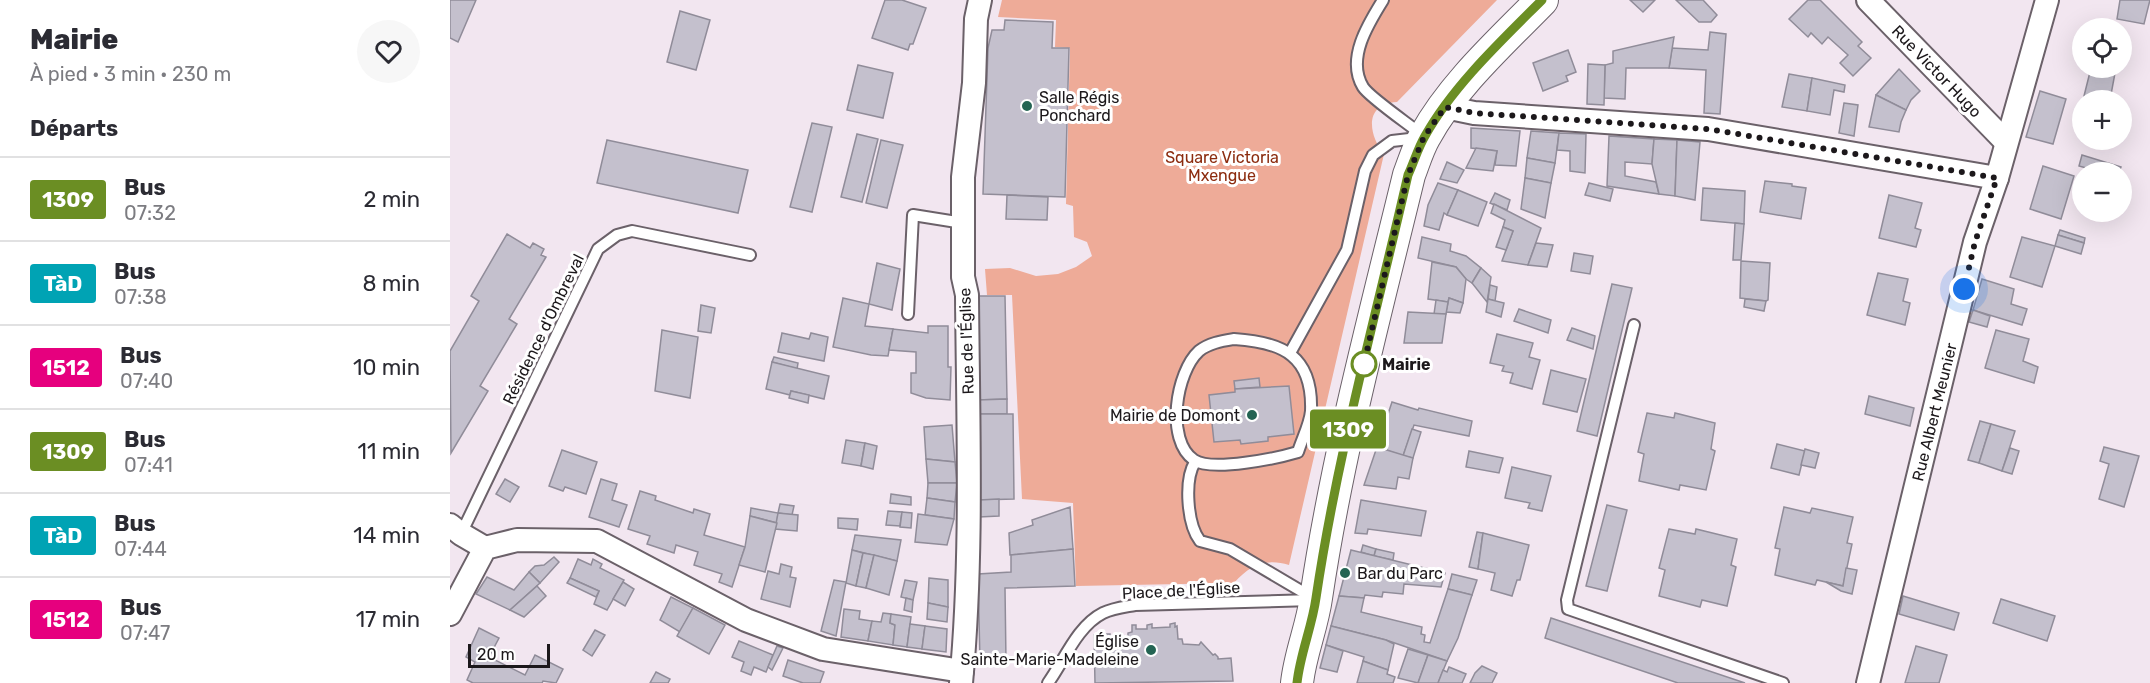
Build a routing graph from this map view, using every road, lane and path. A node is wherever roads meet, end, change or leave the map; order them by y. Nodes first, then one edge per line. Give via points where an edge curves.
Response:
1 (980, 0) edge
2 (1383, 0) edge
3 (1542, 0) edge
4 (1868, 0) edge
5 (2047, 0) edge
6 (1445, 107) junction
7 (1424, 137) junction
8 (2006, 142) junction
9 (1997, 178) junction
10 (963, 224) junction
11 (750, 255) dead end
12 (908, 314) dead end
13 (1634, 325) dead end
14 (1290, 353) junction
15 (1196, 462) junction
16 (455, 530) edge
17 (485, 548) junction
18 (1316, 600) junction
19 (450, 614) edge
20 (961, 677) edge
21 (1048, 683) edge
22 (1297, 683) edge
23 (1783, 683) edge
24 (1868, 683) edge

1 - 10 street, Rue de l'Église via 963,177
2 - 7 lane via 1366,26 1356,65 1364,88
3 - 6 street via 1482,61
4 - 8 street, Rue Victor Hugo
5 - 8 street, Rue Albert Meunier
6 - 7 street
6 - 9 street via 1474,113 1708,129
7 - 14 lane via 1392,141 1373,155 1365,171 1347,250
7 - 18 street via 1408,175 1349,427 1318,573
8 - 9 street, Rue Albert Meunier
9 - 24 street, Rue Albert Meunier via 1975,242
10 - 12 lane via 913,215
10 - 20 street, Rue de l'Église via 970,557
11 - 16 lane, Résidence d'Ombreval via 632,231 617,235 598,249
13 - 23 lane via 1567,600 1568,609
14 - 15 lane via 1309,380 1311,413 1298,452 1243,463
14 - 15 lane via 1258,340 1234,339 1217,342 1192,358 1178,392 1177,418 1185,452
15 - 18 lane via 1189,481 1191,525 1200,541 1230,549
16 - 17 street
17 - 19 street
17 - 20 street via 517,540 597,542 746,621 823,649
18 - 21 lane, Place de l'Église via 1115,608 1088,624
18 - 22 street

